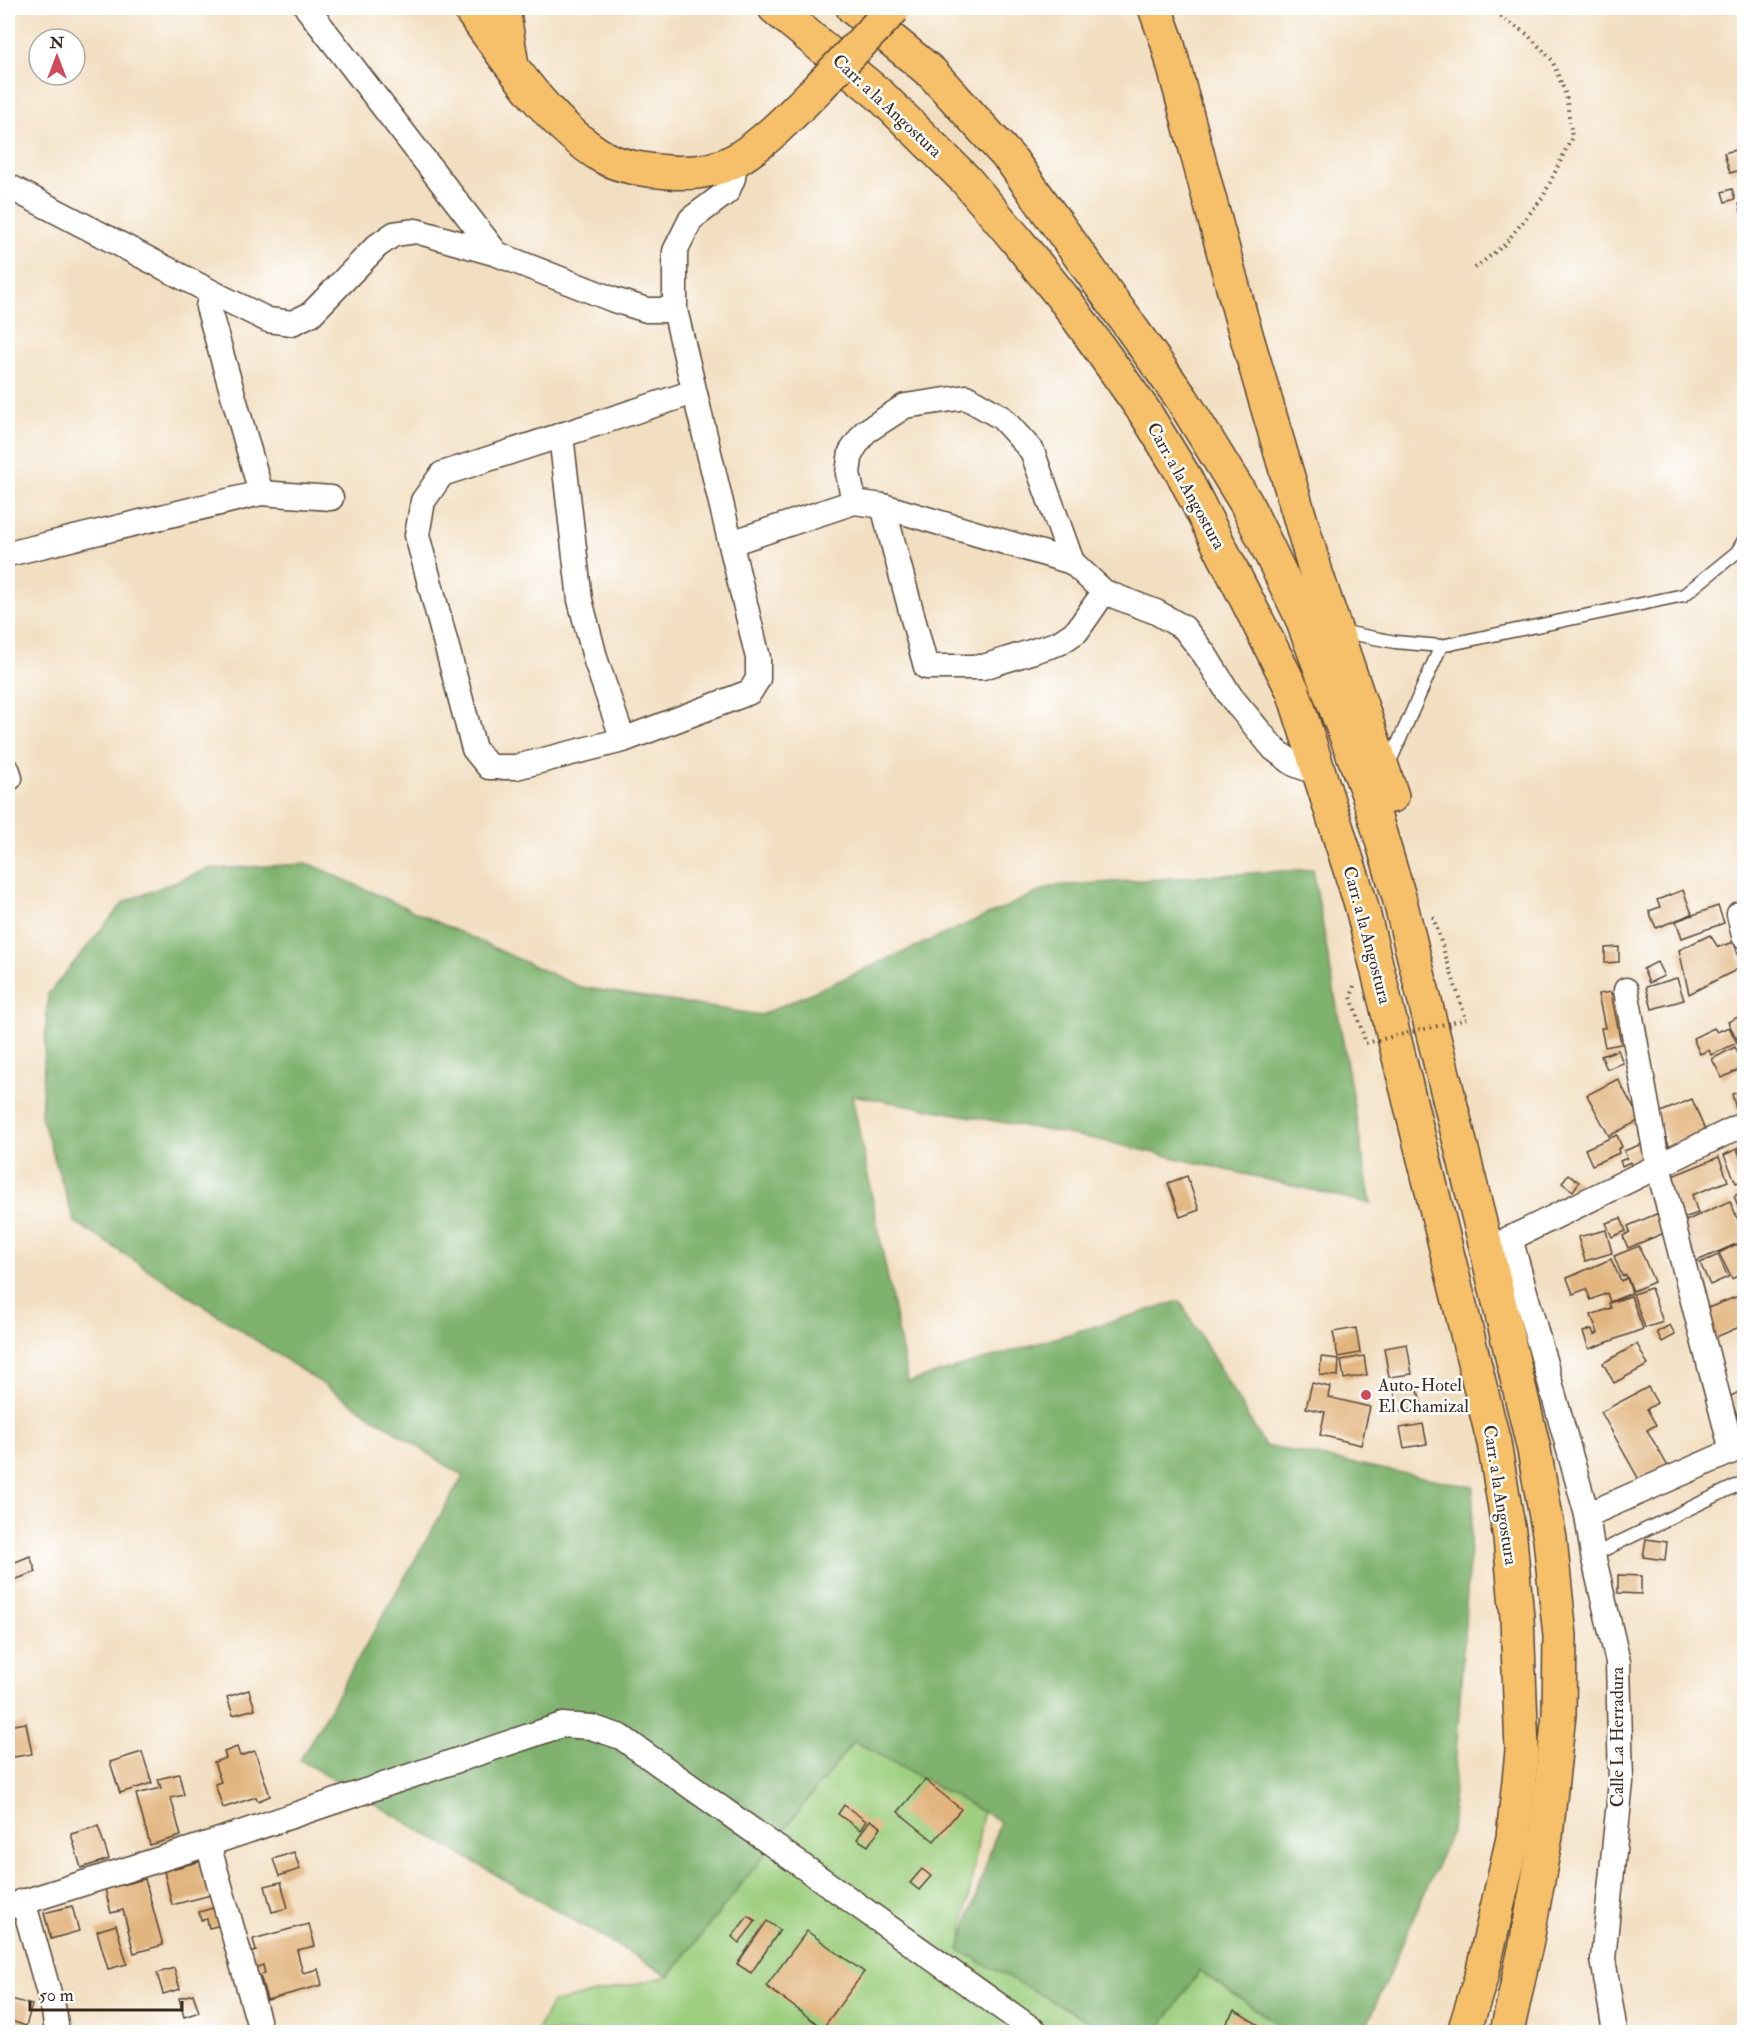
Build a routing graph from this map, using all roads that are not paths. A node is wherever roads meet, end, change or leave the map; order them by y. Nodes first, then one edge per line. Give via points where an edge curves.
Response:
1 (308, 8) edge
2 (469, 8) edge
3 (502, 8) edge
4 (775, 8) edge
5 (894, 8) edge
6 (1155, 8) edge
7 (856, 9) edge
8 (513, 67) junction
9 (735, 160) junction
10 (8, 186) edge
11 (496, 254) junction
12 (217, 295) junction
13 (675, 310) junction
14 (694, 392) junction
15 (561, 435) junction
16 (261, 494) junction
17 (331, 498) dead end
18 (854, 502) junction
19 (883, 506) junction
20 (1744, 540) edge
21 (730, 543) junction
22 (8, 554) edge
23 (1072, 562) junction
24 (1104, 592) junction
25 (1335, 630) junction
26 (1441, 646) junction
27 (623, 740) junction
28 (1384, 773) junction
29 (1320, 774) junction
30 (1399, 897) junction
31 (1626, 990) dead end
32 (1744, 1125) edge
33 (1658, 1166) junction
34 (1499, 1244) junction
35 (1738, 1448) edge
36 (1744, 1482) edge
37 (1587, 1515) junction
38 (1593, 1555) junction
39 (208, 1844) junction
40 (15, 1904) edge
41 (258, 2020) dead end
42 (57, 2032) edge
43 (1036, 2032) edge
44 (1464, 2032) edge
45 (1507, 2032) edge
46 (1615, 2032) edge

1 - 11 street
2 - 8 main road
3 - 8 main road
4 - 29 main road, Carr. a la Angostura via 880,96 966,180 1068,304 1146,414 1184,476 1293,691
5 - 9 main road, bridge via 779,127
6 - 25 main road via 1241,317
7 - 30 main road via 932,73 1012,161 1182,399 1223,465 1300,614 1368,794
8 - 9 main road via 559,123 604,158 644,171 686,173
9 - 13 street via 734,178 727,192 691,219 675,251
10 - 12 street
11 - 12 street via 416,231 394,234 377,246 311,314 292,323 268,320
11 - 13 street via 614,300 646,310
12 - 16 street via 210,299 208,307
13 - 14 street
14 - 15 street
14 - 21 street
15 - 27 street via 580,600
15 - 27 street via 442,474 423,501 417,535 474,749 489,767 516,767
16 - 17 street
16 - 22 street
18 - 19 street
18 - 21 street
18 - 23 street via 848,473 851,452 865,432 905,406 966,397 1001,417 1032,451
19 - 23 street
19 - 24 street via 926,668 982,667 1059,644 1077,631
20 - 26 lane via 1737,552 1684,595
21 - 27 street via 758,658 758,679 750,692
23 - 24 street
24 - 29 street via 1156,612 1184,628 1231,697 1274,749 1294,764
25 - 26 lane
25 - 28 main road
26 - 28 lane
28 - 30 main road via 1400,820
29 - 44 main road, Carr. a la Angostura via 1361,904 1402,1065 1494,1443 1510,1538 1522,1751 1513,1839 1482,1974
30 - 34 main road
31 - 33 street
32 - 33 street
33 - 34 street
33 - 35 street
34 - 37 street, Calle La Herradura
34 - 45 main road via 1550,1539 1560,1636 1559,1714 1546,1836
35 - 37 street
36 - 38 lane
37 - 38 street, Calle La Herradura
38 - 46 street, Calle La Herradura via 1618,1662 1622,1782 1603,1959
39 - 40 street
39 - 41 street
39 - 43 street via 562,1725 591,1727 621,1737
40 - 42 street via 54,2010

